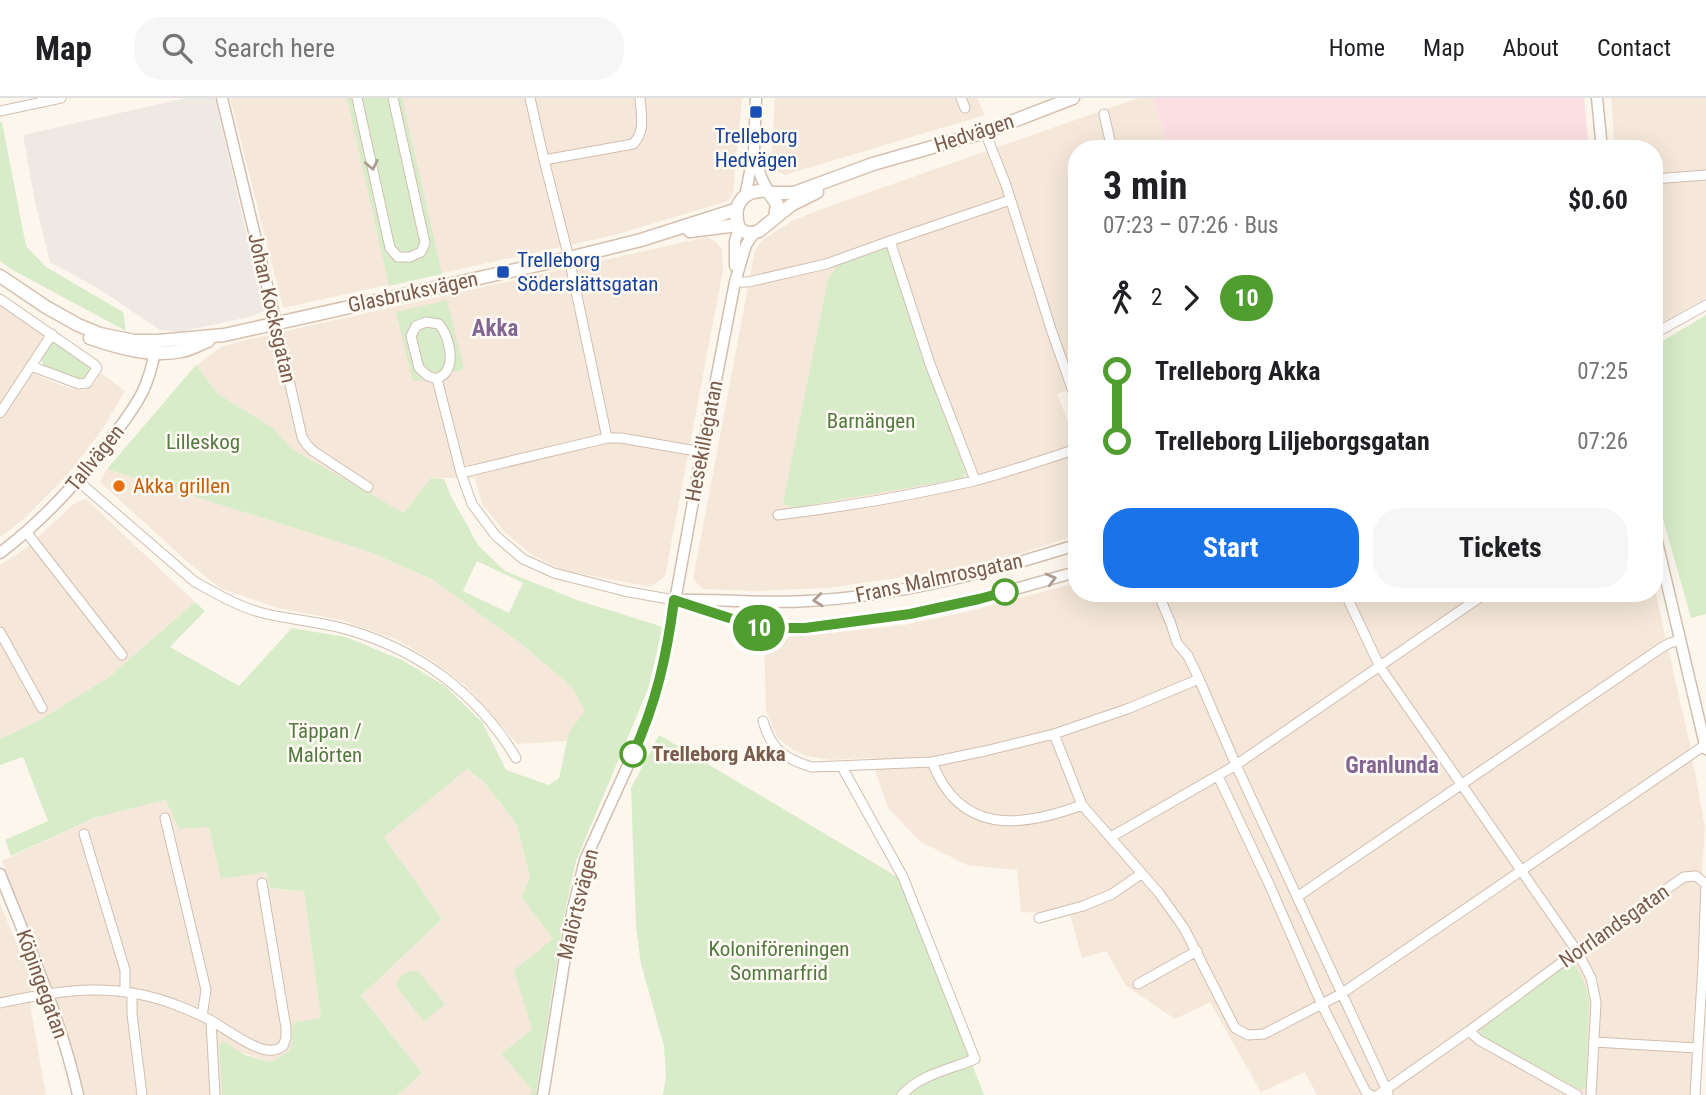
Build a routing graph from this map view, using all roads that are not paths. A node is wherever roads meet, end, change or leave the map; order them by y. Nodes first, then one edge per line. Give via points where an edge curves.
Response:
1 (60, 98) edge
2 (222, 98) edge
3 (357, 98) edge
4 (393, 98) edge
5 (530, 98) edge
6 (640, 98) edge
7 (756, 98) edge
8 (961, 98) edge
9 (1073, 98) edge
10 (1597, 98) edge
11 (965, 108) dead end
12 (0, 111) edge
13 (1104, 114) dead end
14 (985, 132) junction
15 (1110, 140) edge
16 (1601, 140) edge
17 (754, 152) junction
18 (544, 160) junction
19 (873, 164) junction
20 (1706, 175) edge
21 (1663, 178) edge
22 (769, 192) junction
23 (745, 197) junction
24 (1010, 200) junction
25 (736, 210) junction
26 (775, 218) junction
27 (738, 227) junction
28 (754, 233) junction
29 (641, 240) junction
30 (890, 240) junction
31 (569, 258) junction
32 (0, 276) edge
33 (736, 282) junction
34 (0, 284) edge
35 (0, 299) edge
36 (1706, 305) edge
37 (276, 323) junction
38 (1663, 329) edge
39 (52, 334) junction
40 (156, 346) junction
41 (31, 366) junction
42 (1068, 373) edge
43 (437, 379) junction
44 (0, 412) edge
45 (607, 438) junction
46 (1068, 451) edge
47 (702, 452) junction
48 (461, 473) junction
49 (975, 480) junction
50 (78, 481) junction
51 (368, 487) dead end
52 (778, 515) dead end
53 (27, 533) junction
54 (1068, 548) edge
55 (0, 553) edge
56 (1663, 567) edge
57 (1068, 574) edge
58 (674, 600) junction
59 (1162, 602) edge
60 (1349, 602) edge
61 (1473, 602) edge
62 (0, 632) edge
63 (1680, 640) junction
64 (122, 655) dead end
65 (1380, 667) junction
66 (1199, 679) junction
67 (43, 708) dead end
68 (763, 721) dead end
69 (1054, 734) junction
70 (1706, 747) edge
71 (516, 758) dead end
72 (932, 762) junction
73 (1236, 765) junction
74 (842, 767) junction
75 (1218, 776) junction
76 (1461, 784) junction
77 (1082, 805) junction
78 (165, 818) dead end
79 (83, 834) dead end
80 (1111, 837) junction
81 (1521, 871) junction
82 (0, 874) edge
83 (1141, 874) junction
84 (262, 883) dead end
85 (1297, 897) junction
86 (1039, 918) dead end
87 (1197, 951) junction
88 (1577, 951) junction
89 (1139, 984) dead end
90 (128, 992) junction
91 (48, 993) junction
92 (1341, 994) junction
93 (0, 1003) edge
94 (1322, 1005) junction
95 (207, 1018) junction
96 (1469, 1031) junction
97 (1594, 1042) junction
98 (1697, 1048) junction
99 (1384, 1093) edge
100 (78, 1095) edge
101 (142, 1095) edge
102 (215, 1095) edge
103 (543, 1095) edge
104 (902, 1095) edge
105 (1371, 1095) edge
106 (1577, 1095) edge
107 (1591, 1095) edge
108 (1695, 1095) edge

1 - 12 street
2 - 37 street, Johan Kocksgatan
3 -> 4 street via 390,248 398,257 410,257 421,252 425,243
5 - 18 street
6 - 18 street via 642,130 633,144
7 - 17 street
8 - 11 street
9 - 14 main road, Hedvägen
10 - 16 street
13 - 15 street
14 - 19 main road, Hedvägen
14 - 24 street
17 - 22 street
17 - 23 street
18 - 31 street
19 - 22 main road, Hedvägen via 794,193
19 - 26 main road, Hedvägen via 791,205
20 - 21 street
22 - 23 main road, Hedvägen via 756,191
22 - 26 main road via 777,204
23 - 25 main road
24 - 30 street
24 - 42 street
25 - 27 main road
25 - 29 main road, Glasbruksvägen
26 - 28 main road, Hedvägen
27 - 28 main road
27 - 29 main road, Glasbruksvägen
27 - 33 street, Hesekillegatan
28 - 33 street, Hesekillegatan
29 - 31 main road, Glasbruksvägen
30 - 33 street via 826,264
30 - 49 street via 930,364
31 - 37 main road, Glasbruksvägen
31 - 45 street
32 - 40 main road, Glasbruksvägen via 78,325
33 - 47 street, Hesekillegatan
34 - 40 main road, Glasbruksvägen via 87,338 133,351
35 - 39 street
36 - 38 street
37 - 40 main road, Glasbruksvägen
37 - 51 street, Johan Kocksgatan via 302,437 313,451
39 - 41 street
39 - 41 street via 97,368 86,383 79,384
40 - 50 street, Tallvägen via 142,393
41 - 44 street
43 - 43 street via 451,361 445,332 439,324 426,323 416,327 411,336 419,368
43 - 48 street, Frans Malmrosgatan
45 - 47 street
45 - 48 street
46 - 49 street
47 - 58 street, Hesekillegatan
48 - 58 street, Frans Malmrosgatan via 472,504 496,536 523,559 554,573
49 - 52 street
50 - 53 street, Tallvägen
50 - 71 street via 195,582 214,593 259,612 347,629 416,658 473,703
53 - 55 street, Tallvägen
53 - 64 street
54 -> 58 street, Frans Malmrosgatan via 961,577 874,594 806,601
56 - 63 street
58 -> 57 street, Frans Malmrosgatan via 760,628 805,628 910,614
58 - 103 street, Malörtsvägen via 654,702 585,860
59 - 66 street via 1177,643
60 - 65 street
61 - 65 street
62 - 67 street
63 - 70 street
63 - 76 street via 1661,648
65 - 73 street
65 - 76 street
66 - 69 street
66 - 73 street
68 - 74 street via 767,737 778,751 796,762
69 - 72 street
69 - 77 street
70 - 81 street
72 - 74 street
72 - 77 street via 955,801 979,816 1032,821
73 - 75 street
73 - 85 street
74 - 104 street via 903,877 975,1059 921,1080
75 - 80 street
75 - 94 street
76 - 81 street
76 - 85 street
77 - 80 street
78 - 95 street via 206,990
79 - 90 street
80 - 83 street
81 - 88 street
81 - 92 street
82 - 91 street, Köpingegatan
83 - 86 street via 1112,894
83 - 87 street
84 - 95 street via 286,1028 283,1046 272,1051 259,1048
85 - 92 street
87 - 89 street
87 - 94 street via 1235,1028 1248,1035 1264,1034
88 - 96 street, Norrlandsgatan
88 - 97 street via 1591,978 1596,1002
88 - 98 street, Norrlandsgatan via 1684,877 1696,876 1706,884
90 - 91 street
90 - 95 street
90 - 101 street
91 - 93 street
91 - 100 street, Köpingegatan
92 - 94 street
92 - 99 street
94 - 105 street
95 - 102 street
96 - 99 street, Norrlandsgatan
96 - 106 street
97 - 98 street
97 - 107 street
98 - 108 street, Norrlandsgatan

